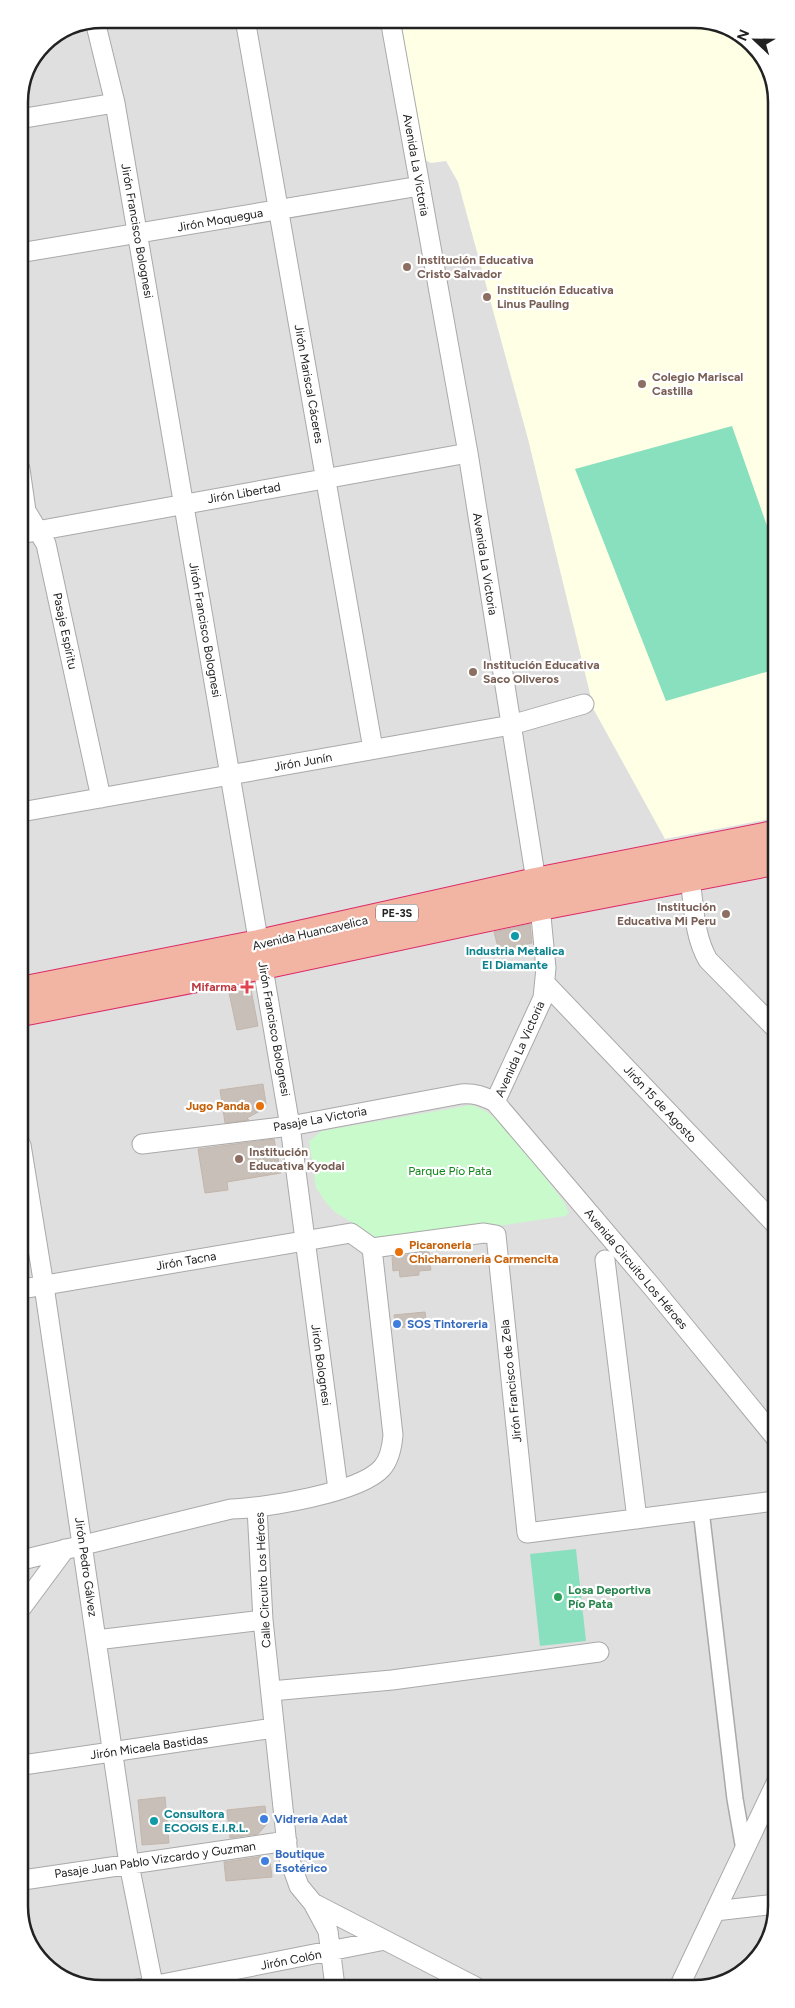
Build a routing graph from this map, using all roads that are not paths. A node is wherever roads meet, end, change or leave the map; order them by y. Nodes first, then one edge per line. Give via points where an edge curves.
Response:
1 (97, 28) edge
2 (247, 28) edge
3 (392, 28) edge
4 (115, 103) junction
5 (28, 118) edge
6 (420, 186) junction
7 (278, 210) junction
8 (138, 233) junction
9 (28, 251) edge
10 (468, 453) junction
11 (325, 478) junction
12 (184, 504) junction
13 (28, 532) edge
14 (584, 704) dead end
15 (511, 725) junction
16 (373, 749) junction
17 (230, 775) junction
18 (101, 798) junction
19 (28, 811) edge
20 (768, 836) edge
21 (768, 863) edge
22 (690, 879) junction
23 (538, 894) junction
24 (261, 955) junction
25 (546, 984) junction
26 (28, 990) edge
27 (28, 1010) edge
28 (768, 1021) edge
29 (495, 1102) junction
30 (290, 1126) junction
31 (142, 1144) dead end
32 (28, 1188) edge
33 (768, 1217) edge
34 (304, 1241) junction
35 (372, 1248) junction
36 (605, 1260) dead end
37 (44, 1286) junction
38 (28, 1288) edge
39 (768, 1428) edge
40 (338, 1489) junction
41 (768, 1502) edge
42 (257, 1508) junction
43 (701, 1510) junction
44 (637, 1519) junction
45 (74, 1546) junction
46 (28, 1558) edge
47 (28, 1601) edge
48 (263, 1620) junction
49 (96, 1640) junction
50 (599, 1652) dead end
51 (271, 1691) junction
52 (274, 1728) junction
53 (112, 1752) junction
54 (28, 1764) edge
55 (768, 1800) edge
56 (287, 1841) junction
57 (744, 1850) junction
58 (129, 1864) junction
59 (28, 1879) edge
60 (313, 1903) junction
61 (768, 1905) edge
62 (715, 1911) junction
63 (386, 1940) junction
64 (331, 1952) junction
65 (147, 1980) edge
66 (189, 1980) edge
67 (334, 1980) edge
68 (464, 1980) edge
69 (682, 1980) edge

1 - 4 street, Jirón Francisco Bolognesi
2 - 7 street, Jirón Mariscal Cáceres
3 - 6 street, Avenida La Victoria
4 - 5 street
4 - 8 street, Jirón Francisco Bolognesi
6 - 7 street, Jirón Moquegua
6 - 10 street, Avenida La Victoria
7 - 8 street, Jirón Moquegua
7 - 11 street, Jirón Mariscal Cáceres
8 - 9 street, Jirón Moquegua
8 - 12 street, Jirón Francisco Bolognesi
10 - 11 street, Jirón Libertad
10 - 15 street, Avenida La Victoria
11 - 12 street, Jirón Libertad
11 - 16 street, Jirón Mariscal Cáceres
12 - 13 street, Jirón Libertad
12 - 17 street, Jirón Francisco Bolognesi
13 - 18 street, Pasaje Espíritu via 46,544
14 - 15 street, Jirón Junín
15 - 16 street, Jirón Junín
15 - 23 street, Avenida La Victoria
16 - 17 street, Jirón Junín
17 - 18 street, Jirón Junín
17 - 24 street, Jirón Francisco Bolognesi
18 - 19 street, Jirón Junín
20 - 23 highway, Avenida Huancavelica / PE-3S
21 - 22 highway, Avenida Huancavelica / PE-3S
22 - 23 highway, Avenida Huancavelica / PE-3S
22 - 28 street via 701,948 708,960
23 - 24 highway, Avenida Huancavelica / PE-3S
23 - 25 street, Avenida La Victoria
24 - 26 highway, Avenida Huancavelica / PE-3S
24 - 27 highway, Avenida Huancavelica / PE-3S
24 - 30 street, Jirón Francisco Bolognesi
25 - 29 street, Avenida La Victoria via 543,998
25 - 33 street, Jirón 15 de Agosto
29 - 30 street, Pasaje La Victoria via 471,1093
29 - 39 street, Avenida Circuito Los Héroes
30 - 31 street, Pasaje La Victoria
30 - 34 street, Jirón Francisco Bolognesi
32 - 37 street, Jirón Pedro Gálvez
34 - 35 street, Jirón Tacna via 351,1233
34 - 37 street, Jirón Tacna
34 - 40 street, Jirón Bolognesi
35 - 40 street, Calle Circuito Los Héroes via 392,1447 382,1468
35 - 44 street, Jirón Francisco de Zela via 484,1232 496,1236 527,1533
36 - 44 street
37 - 38 street, Jirón Tacna
37 - 45 street, Jirón Pedro Gálvez
40 - 42 street, Calle Circuito Los Héroes
41 - 43 street
42 - 45 street via 231,1509
42 - 48 street, Calle Circuito Los Héroes
43 - 44 street
43 - 57 street
45 - 46 street
45 - 47 street
45 - 49 street, Jirón Pedro Gálvez
48 - 49 street
48 - 51 street, Calle Circuito Los Héroes
49 - 53 street, Jirón Pedro Gálvez
50 - 51 street via 392,1680
51 - 52 street, Calle Circuito Los Héroes
52 - 53 street, Jirón Micaela Bastidas
52 - 56 street, Calle Circuito Los Héroes
53 - 54 street, Jirón Micaela Bastidas
53 - 58 street, Jirón Pedro Gálvez
55 - 57 street
56 - 58 street, Pasaje Juan Pablo Vizcardo y Guzman
56 - 60 street, Calle Circuito Los Héroes via 295,1878
57 - 62 street
58 - 59 street, Pasaje Juan Pablo Vizcardo y Guzman
58 - 65 street, Jirón Pedro Gálvez
60 - 63 street, Calle Circuito Los Héroes
60 - 64 street, Calle Circuito Los Héroes via 328,1931
61 - 62 street
62 - 69 street
63 - 64 street, Jirón Colón
63 - 68 street, Calle Circuito Los Héroes
64 - 66 street, Jirón Colón
64 - 67 street

